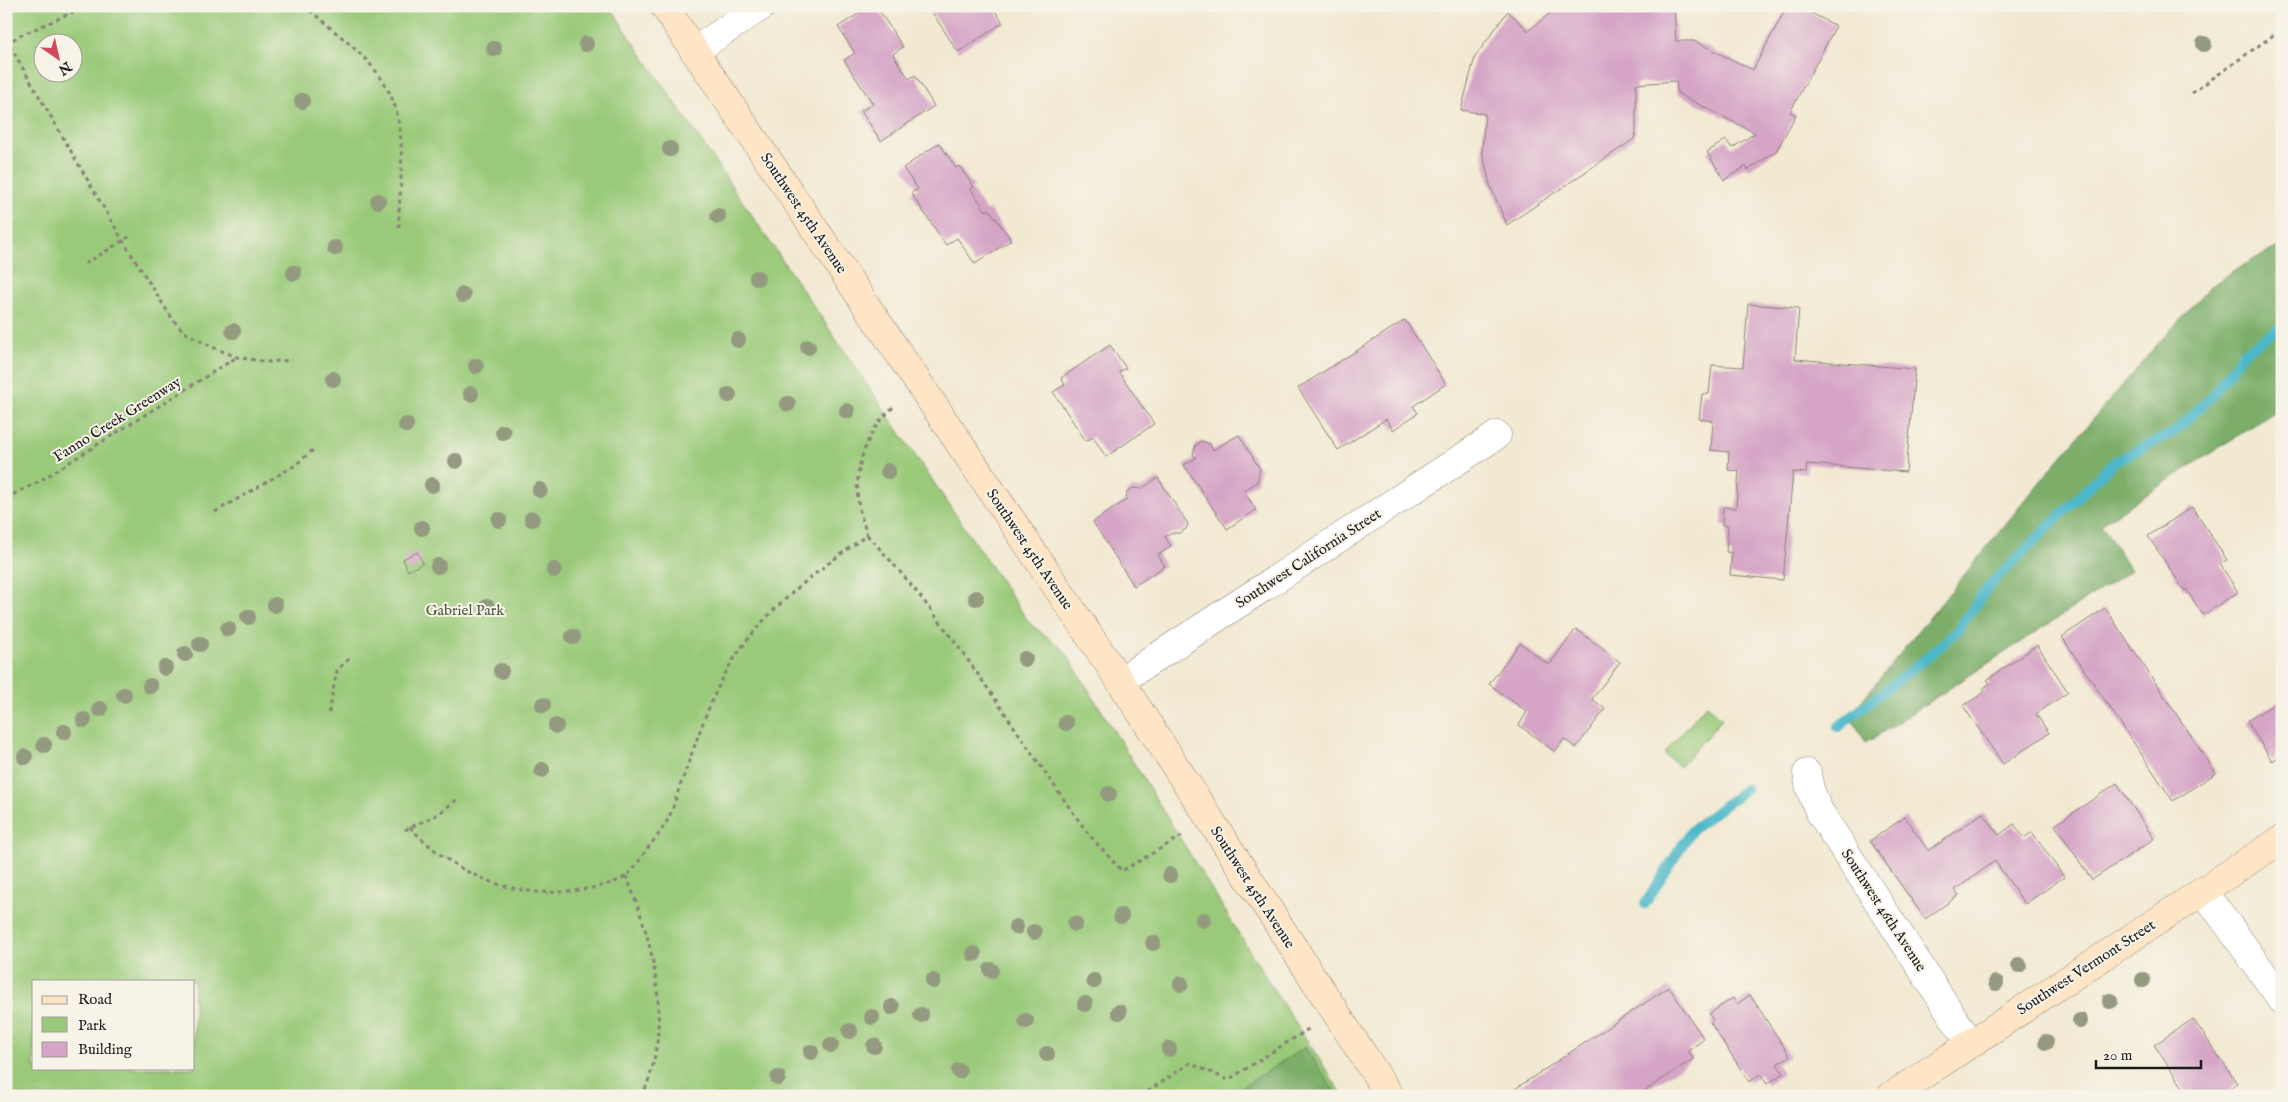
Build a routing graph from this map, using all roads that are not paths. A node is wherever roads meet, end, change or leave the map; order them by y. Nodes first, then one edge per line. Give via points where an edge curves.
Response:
1 (664, 6) edge
2 (762, 6) edge
3 (694, 51) junction
4 (1497, 435) dead end
5 (1120, 681) junction
6 (1806, 773) dead end
7 (2282, 839) edge
8 (2203, 890) junction
9 (2273, 967) edge
10 (2282, 1000) edge
11 (1970, 1043) junction
12 (1390, 1096) edge
13 (1891, 1096) edge

1 - 3 street, Southwest 45th Avenue
2 - 3 street
3 - 5 street, Southwest 45th Avenue
4 - 5 street, Southwest California Street
5 - 12 street, Southwest 45th Avenue
6 - 11 street, Southwest 46th Avenue via 1819,811
7 - 8 street, Southwest Vermont Street
8 - 9 street
8 - 11 street, Southwest Vermont Street
9 - 10 street
11 - 13 street, Southwest Vermont Street

